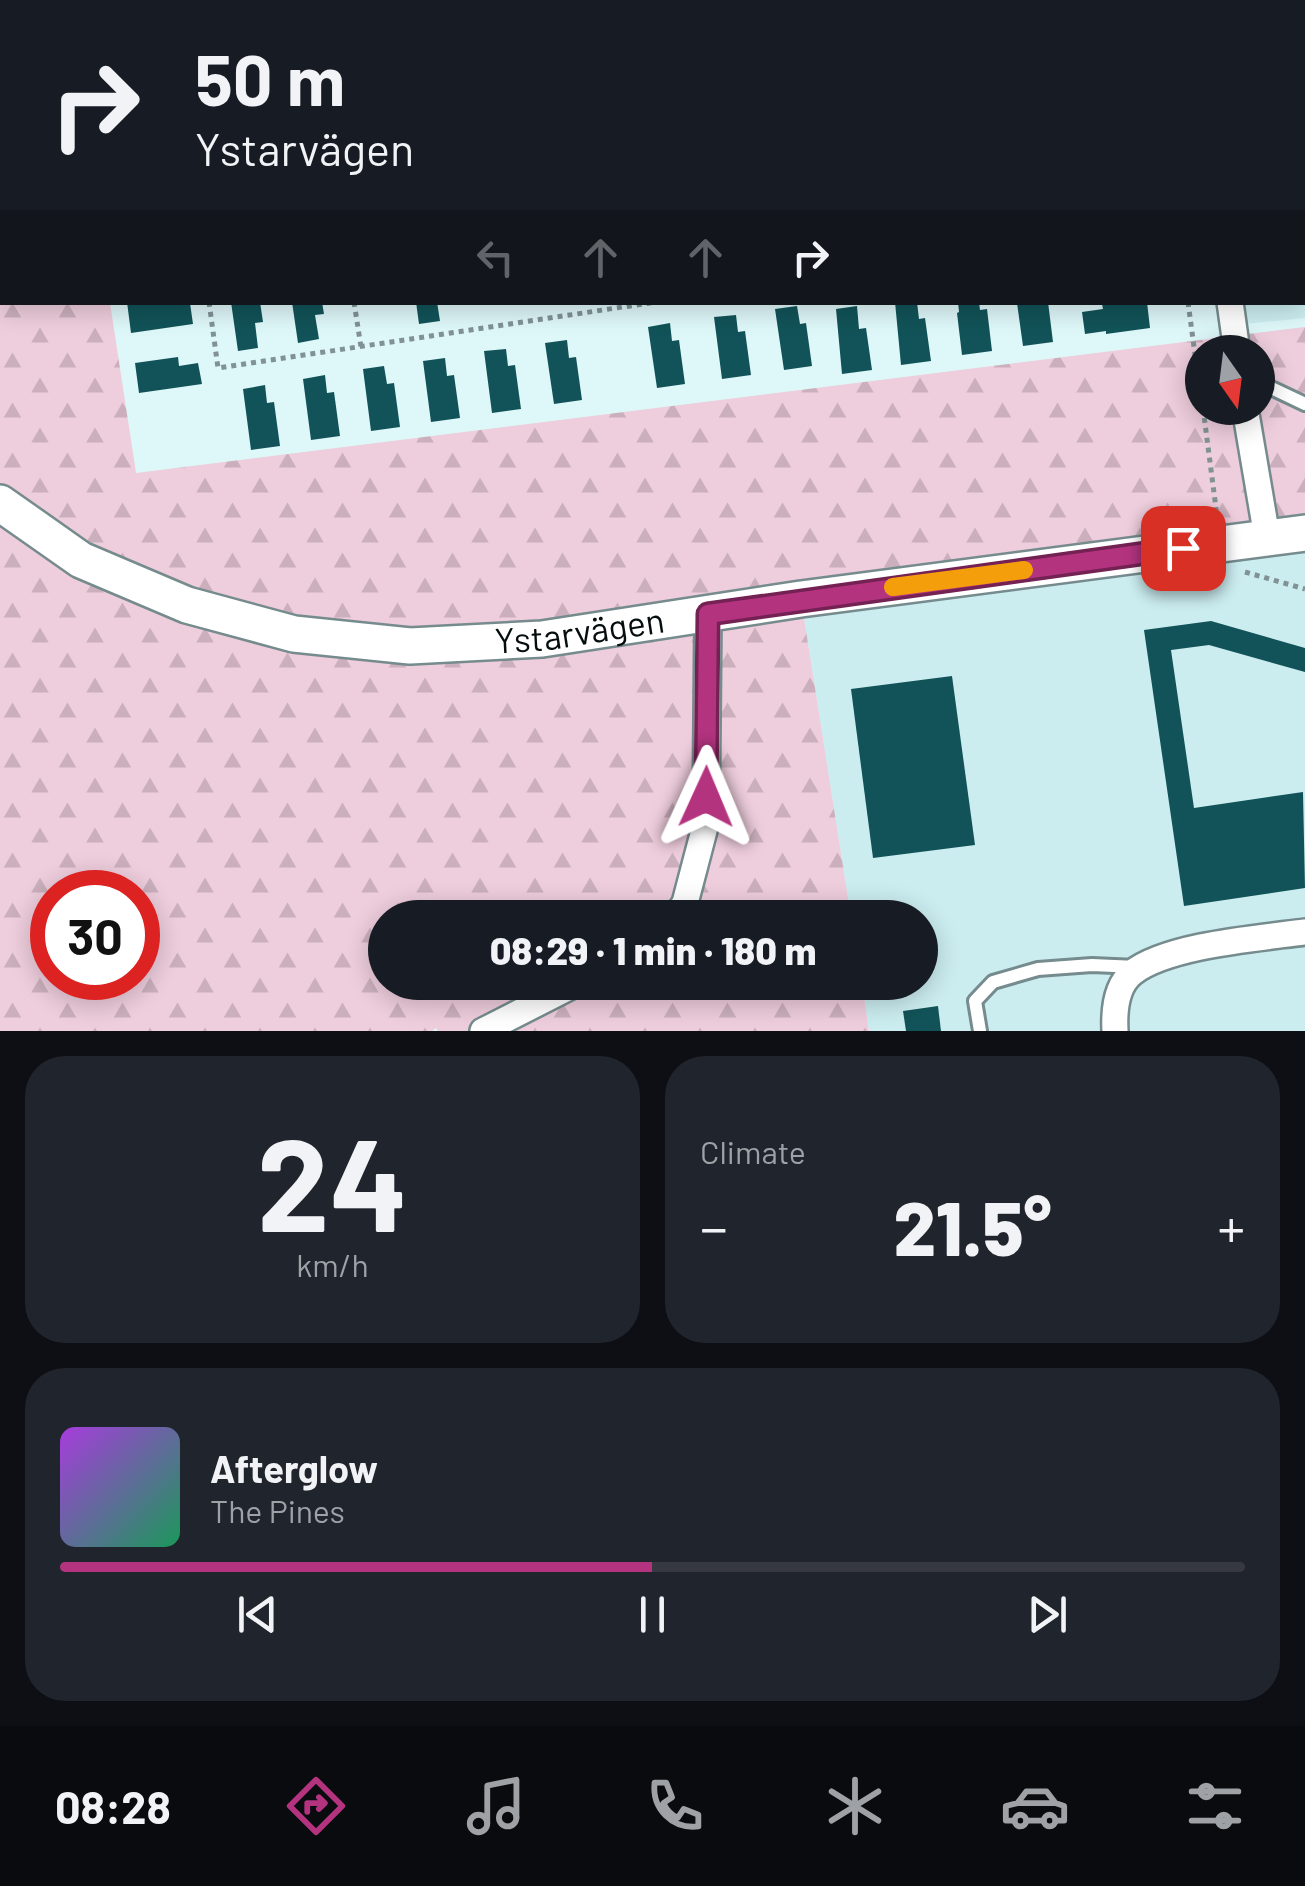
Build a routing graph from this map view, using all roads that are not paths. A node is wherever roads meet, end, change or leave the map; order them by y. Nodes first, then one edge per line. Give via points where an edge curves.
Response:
1 (1230, 305) edge
2 (1235, 335) edge
3 (1275, 389) edge
4 (1305, 404) edge
5 (1248, 425) edge
6 (0, 503) edge
7 (1305, 533) edge
8 (1267, 538) junction
9 (708, 614) junction
10 (687, 900) edge
11 (1305, 932) edge
12 (1144, 967) junction
13 (544, 1000) edge
14 (483, 1031) edge
15 (980, 1031) edge
16 (1115, 1031) edge

1 - 2 street
3 - 4 lane
5 - 8 street
6 - 9 street, Ystarvägen via 80,560 187,605 294,634 410,646 542,639
7 - 8 street, Ystarvägen
8 - 9 street, Ystarvägen
9 - 10 street via 706,823
11 - 12 street via 1208,945
12 - 15 lane via 1038,969 993,982 975,1001
12 - 16 street via 1118,993
13 - 14 street

